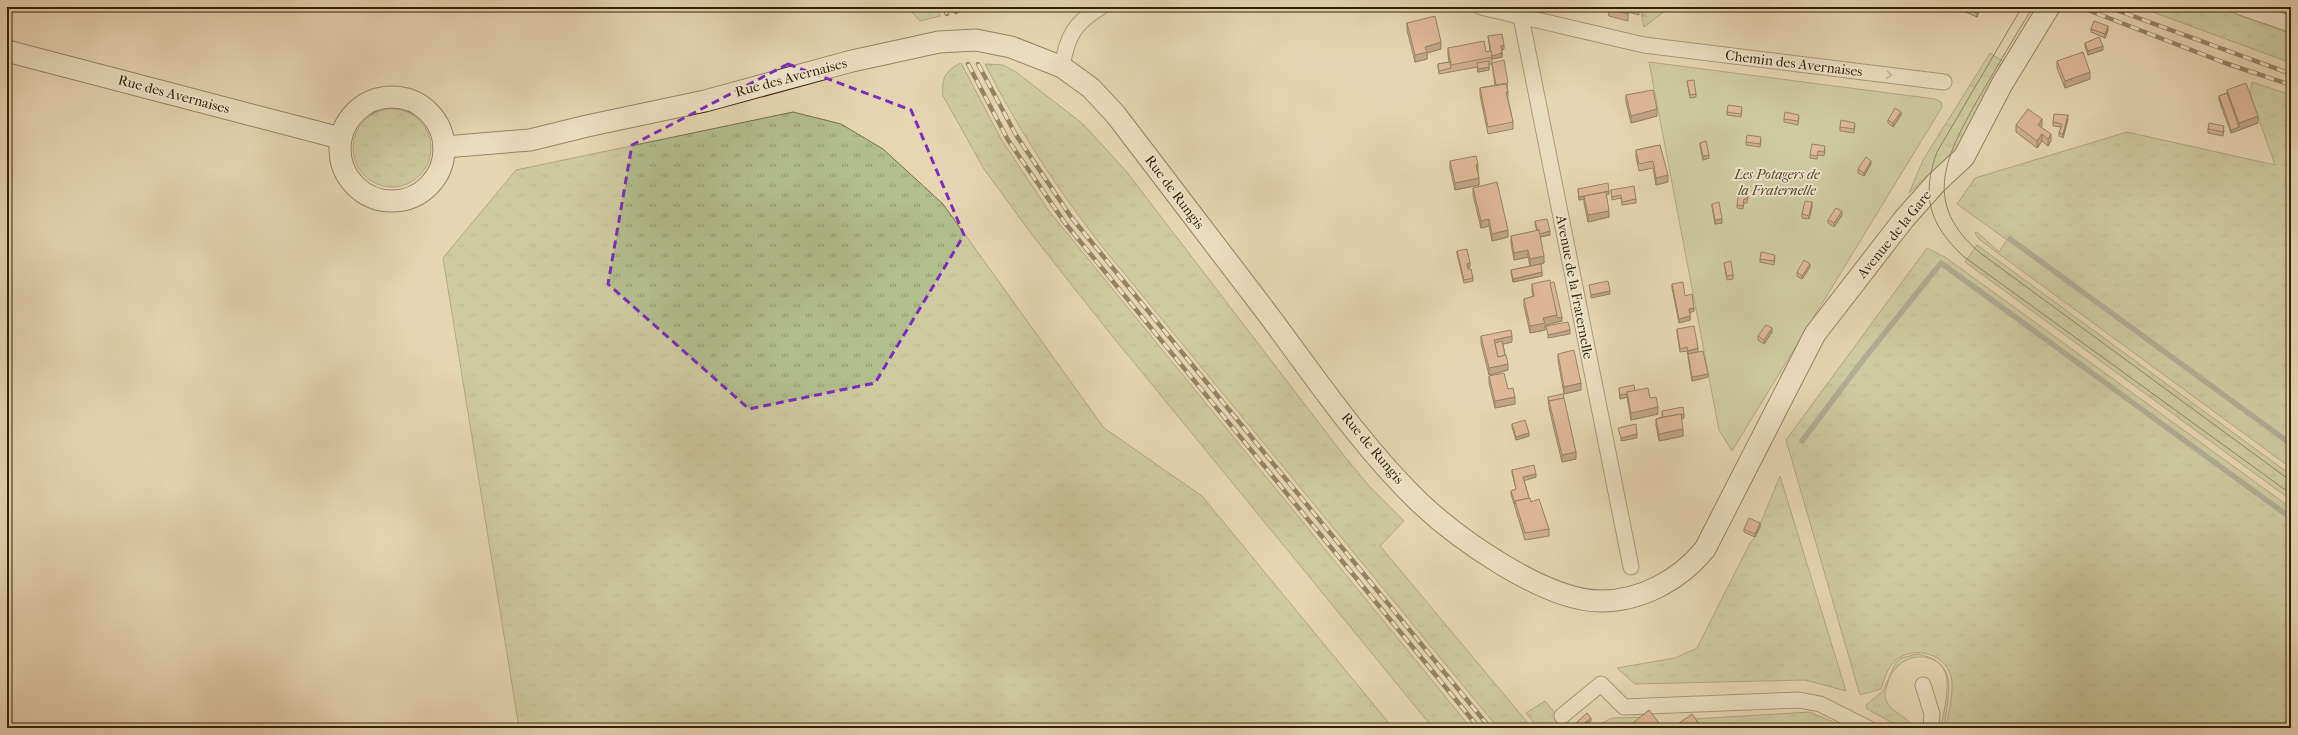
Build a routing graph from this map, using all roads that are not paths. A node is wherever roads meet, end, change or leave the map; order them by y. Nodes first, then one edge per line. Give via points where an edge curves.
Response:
1 (1101, 7) edge
2 (1481, 7) edge
3 (2049, 7) edge
4 (2240, 7) edge
5 (1520, 12) edge
6 (2291, 24) edge
7 (7, 51) edge
8 (1062, 67) junction
9 (1944, 82) dead end
10 (340, 138) junction
11 (444, 147) junction
12 (1747, 467) joint
13 (1631, 567) dead end
14 (1923, 685) dead end
15 (1562, 716) dead end
16 (1868, 728) edge
17 (1931, 728) edge

1 - 8 street via 1084,17 1066,43
2 - 5 street
3 - 12 main road, Avenue de la Gare via 2002,84 1964,157 1904,218 1815,334
4 - 6 street
5 -> 9 street, Chemin des Avernaises via 1644,45
5 - 13 street, Avenue de la Fraternelle
7 - 10 main road, Rue des Avernaises
8 - 11 main road, Rue des Avernaises via 1011,47 976,40 939,42 852,61 705,101 530,140
8 - 12 main road, Rue de Rungis via 1091,88 1116,115 1363,440 1395,477 1420,503 1497,560 1545,587 1584,599 1610,600 1647,592 1688,567 1705,549
10 - 11 main road via 348,121 360,107 377,98 396,96 414,102 429,112 440,128
10 - 11 main road via 344,171 354,184 367,194 382,200 404,199 421,192 434,180 442,164
14 - 17 street via 1932,714
15 - 16 street via 1601,684 1624,707 1799,700 1820,704

